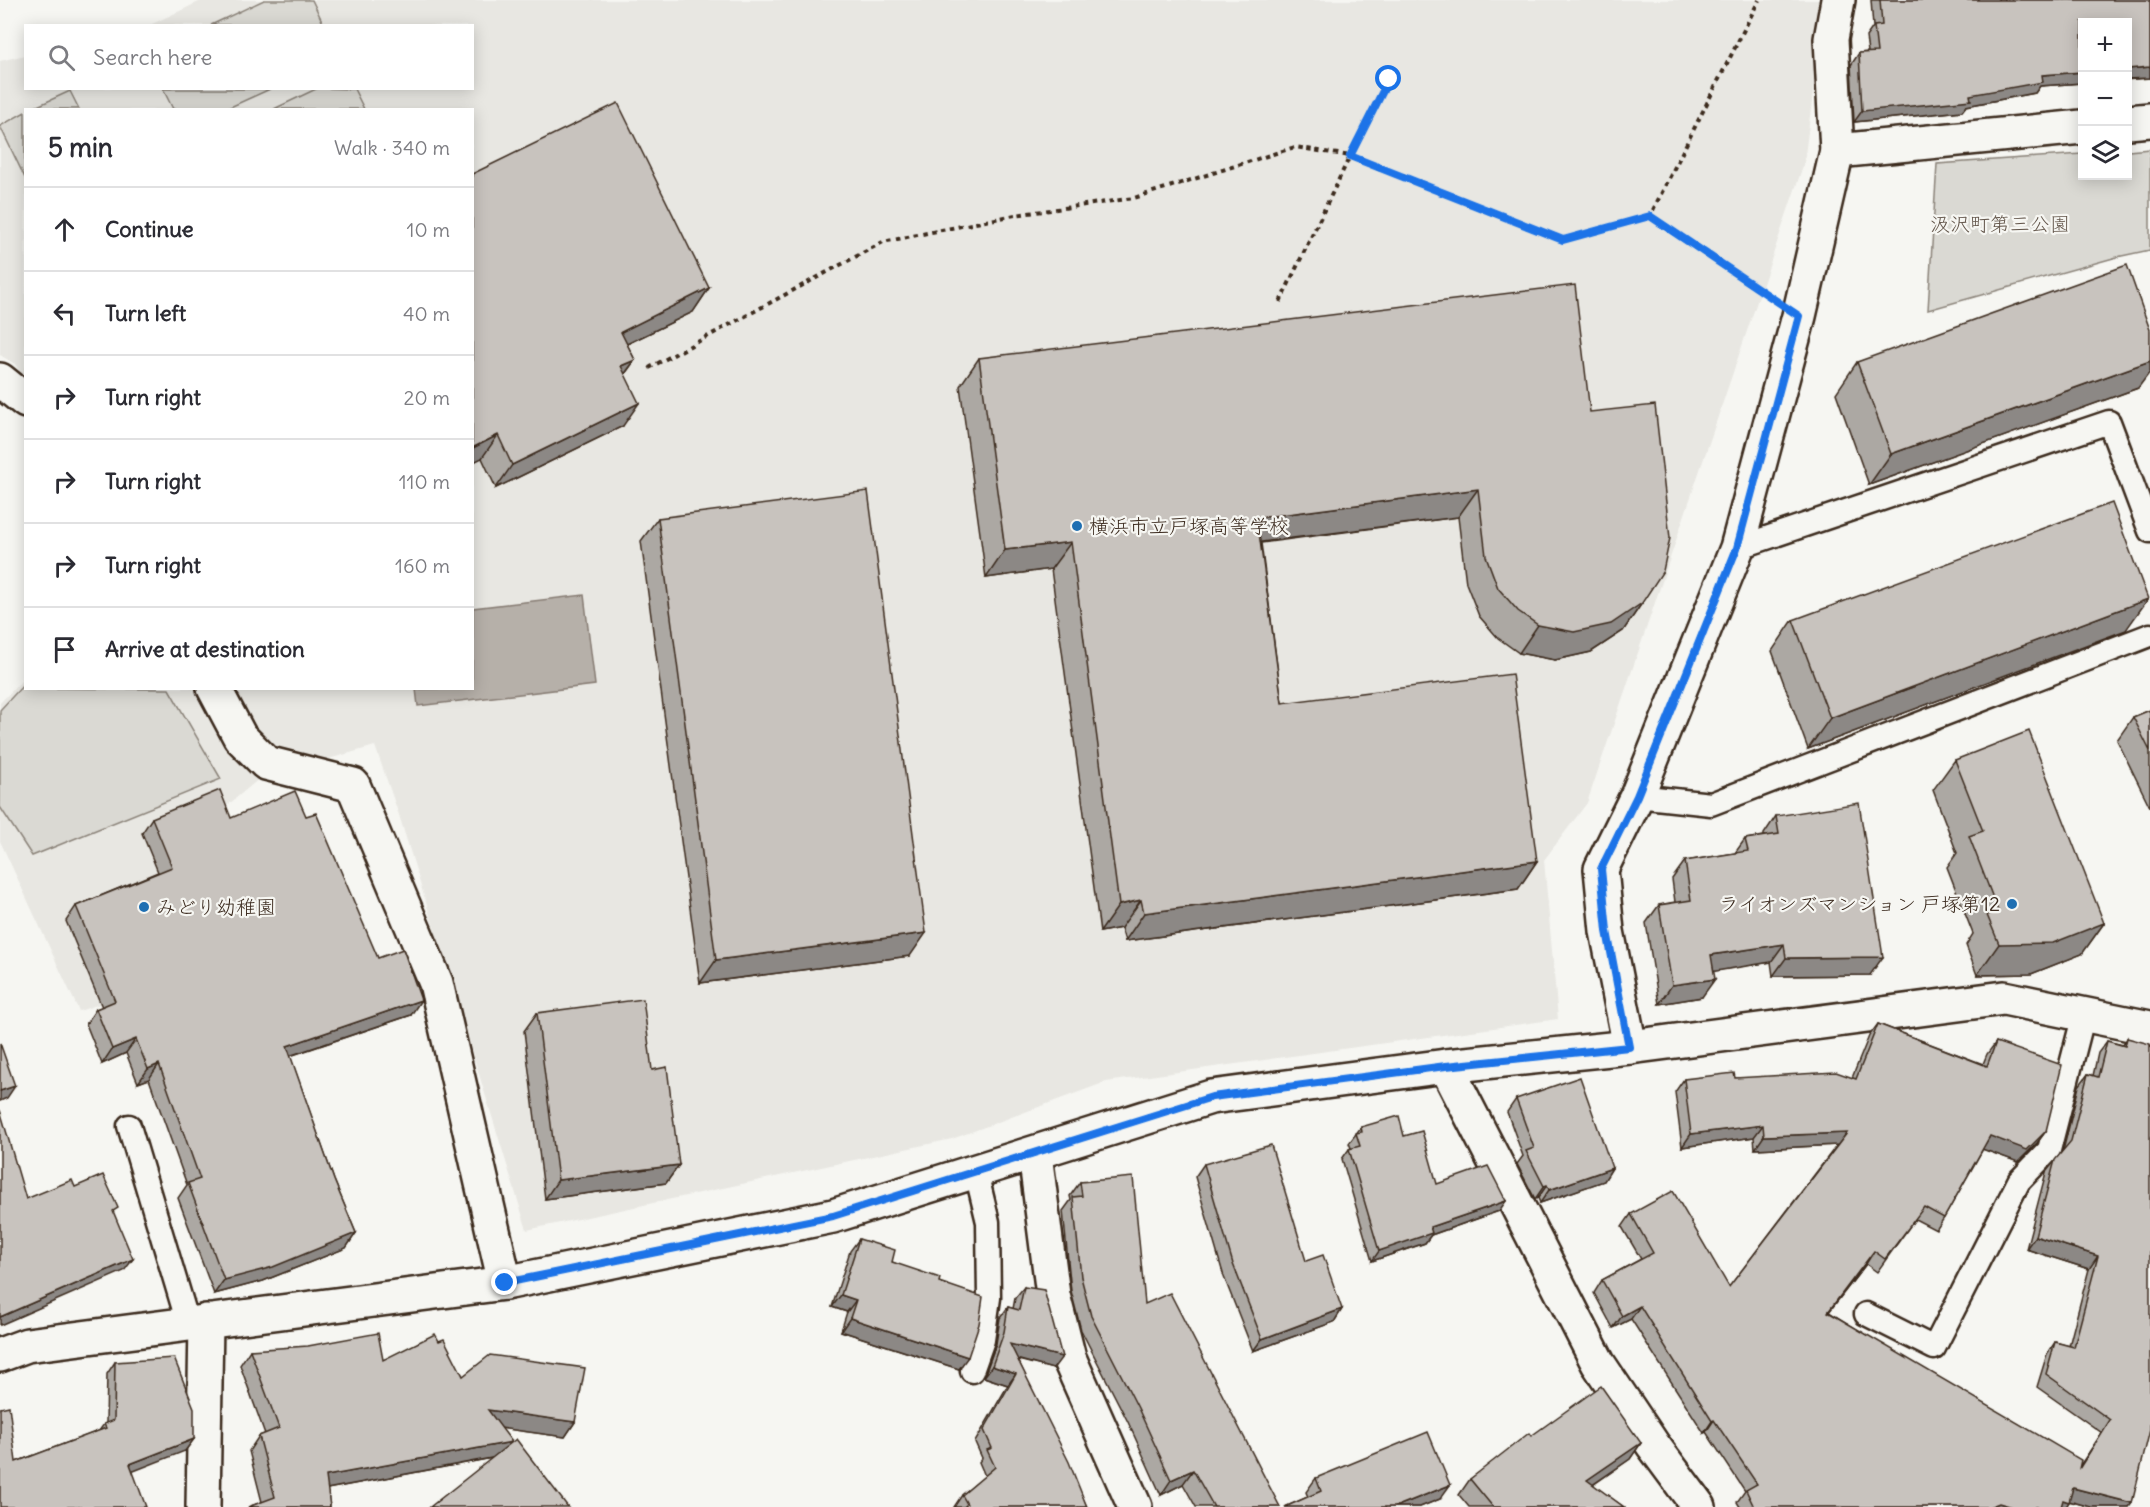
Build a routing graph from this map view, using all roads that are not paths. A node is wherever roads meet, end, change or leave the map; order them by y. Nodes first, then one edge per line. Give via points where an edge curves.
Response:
1 (1838, 0) edge
2 (2150, 120) edge
3 (2132, 122) edge
4 (2078, 127) edge
5 (1836, 151) junction
6 (0, 380) edge
7 (24, 399) edge
8 (2150, 531) edge
9 (1737, 548) junction
10 (2150, 635) edge
11 (215, 690) edge
12 (1637, 796) junction
13 (2084, 1014) junction
14 (2150, 1028) edge
15 (1629, 1047) junction
16 (1446, 1066) junction
17 (129, 1126) dead end
18 (1035, 1154) junction
19 (976, 1172) junction
20 (505, 1283) junction
21 (1866, 1314) dead end
22 (197, 1322) junction
23 (0, 1355) edge
24 (972, 1371) edge
25 (203, 1507) edge
26 (1135, 1507) edge
27 (1699, 1507) edge

1 - 5 street via 1831,39
2 - 3 street
4 - 5 street
5 - 9 street via 1799,316
6 - 7 street
8 - 9 lane via 2109,422
9 - 12 street
10 - 12 lane via 1711,804
11 - 20 street via 240,737 266,764 353,785 436,983
12 - 15 street via 1601,869 1607,931
13 - 14 street
13 - 15 street via 2004,998
13 - 21 lane via 2049,1150 2019,1181 1934,1348
15 - 16 street
16 - 18 street via 1212,1097
16 - 27 street via 1598,1363
17 - 22 lane
18 - 19 street
18 - 26 street via 1053,1295 1069,1358
19 - 20 street via 833,1216
19 - 24 lane via 988,1222 989,1298 983,1340
20 - 22 street
22 - 23 street via 27,1345
22 - 25 street

